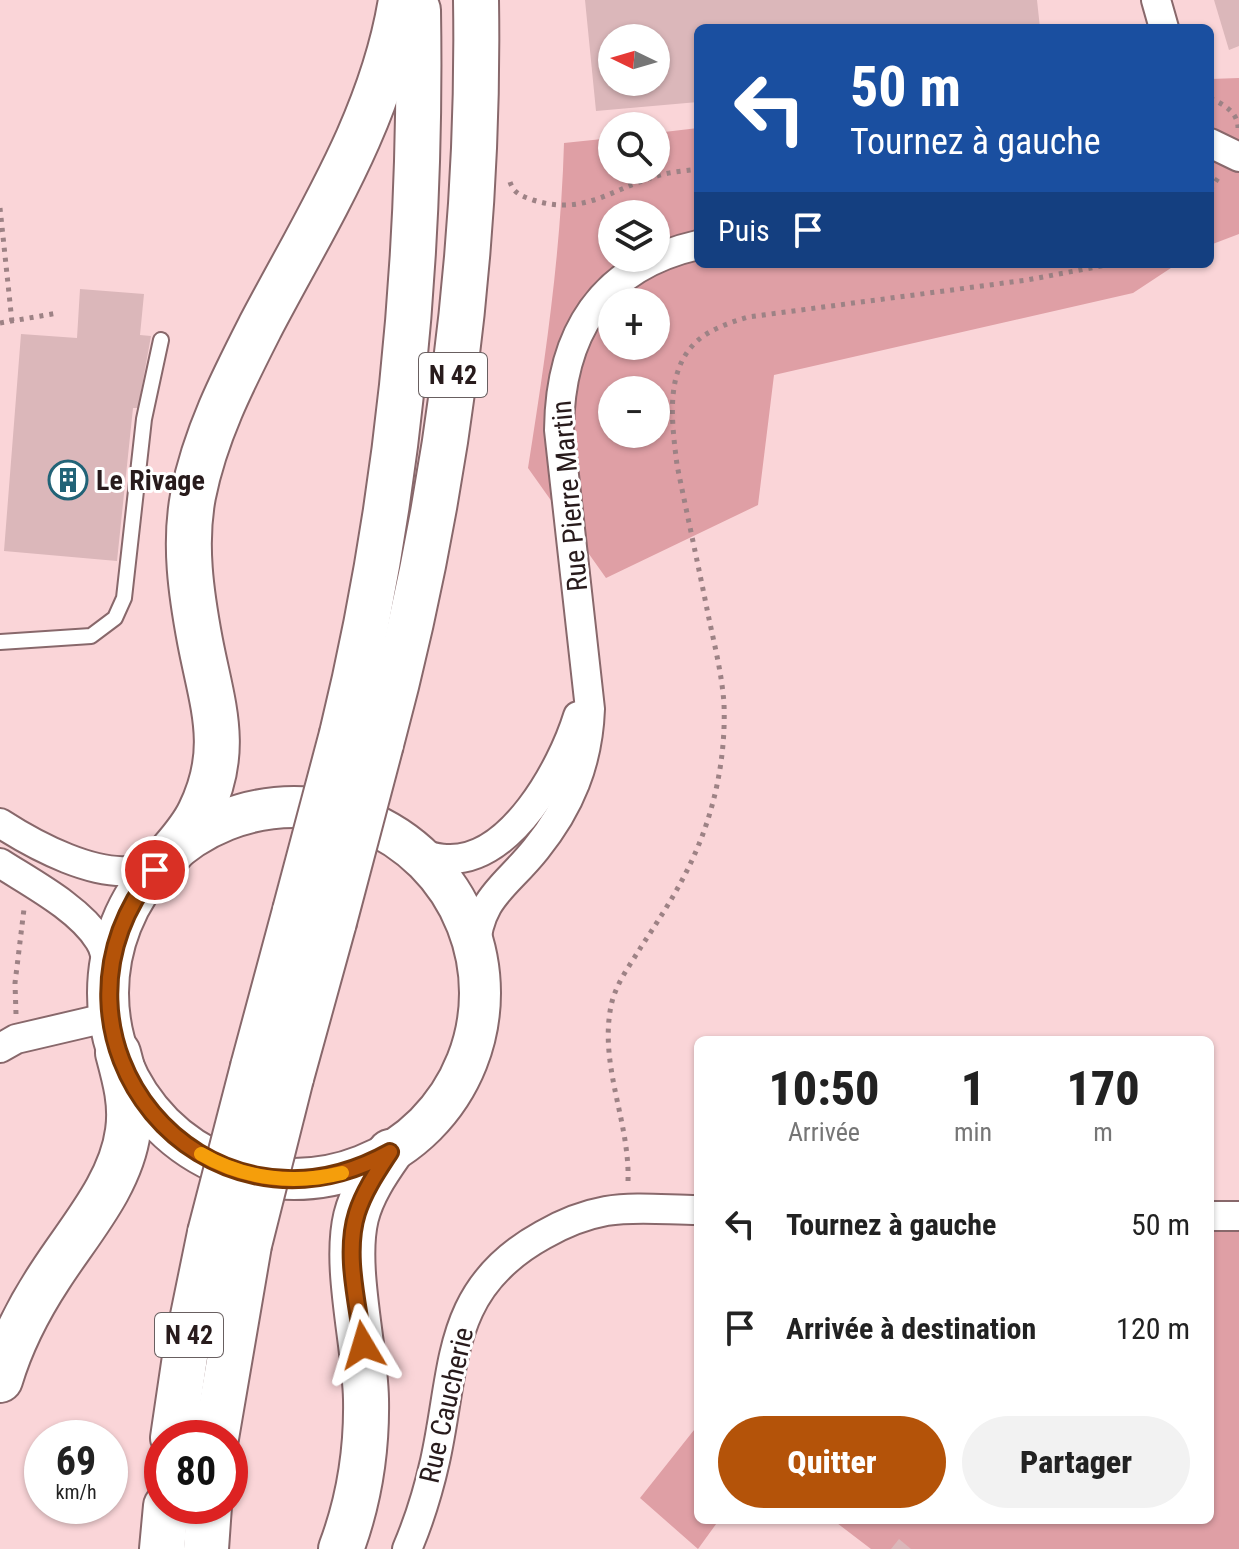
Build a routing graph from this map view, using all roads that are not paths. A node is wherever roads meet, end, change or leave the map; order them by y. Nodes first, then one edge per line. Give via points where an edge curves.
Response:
1 (401, 0) edge
2 (418, 0) edge
3 (476, 0) edge
4 (1156, 0) edge
5 (1163, 24) edge
6 (1214, 145) edge
7 (1239, 157) edge
8 (1214, 162) edge
9 (694, 246) edge
10 (161, 340) dead end
11 (0, 642) edge
12 (586, 672) junction
13 (361, 739) junction
14 (0, 823) edge
15 (416, 853) junction
16 (168, 856) junction
17 (0, 863) edge
18 (475, 951) junction
19 (109, 976) junction
20 (114, 1035) junction
21 (8, 1044) edge
22 (390, 1152) junction
23 (694, 1210) edge
24 (1214, 1216) edge
25 (1239, 1216) edge
26 (230, 1239) junction
27 (0, 1380) edge
28 (176, 1420) edge
29 (219, 1420) edge
30 (164, 1524) edge
31 (208, 1524) edge
32 (162, 1549) edge
33 (206, 1549) edge
34 (341, 1549) edge
35 (407, 1549) edge

1 - 16 highway via 388,65 362,132 223,401 199,468 188,560 216,707 217,751 201,811
2 - 13 highway, N 42 via 416,208 406,363 373,596
3 - 13 highway, N 42 via 470,206 431,528 401,671
4 - 5 street
6 - 7 street
7 - 8 street
9 - 12 street, Rue Pierre Martin via 660,257 623,278 583,324 563,372 559,430
10 - 11 lane via 144,419 124,598 115,618 91,636
12 - 15 street, Rue Pierre Martin via 567,748 527,813 487,848 469,856 446,859
12 - 18 street, Rue Pierre Martin via 589,733 576,787 536,850 482,912
13 - 26 highway, N 42, bridge
14 - 16 street via 53,851 107,869 139,869
15 - 16 street via 385,830 349,815 292,807 226,820
15 - 18 street via 454,897
16 - 19 street via 124,919
17 - 19 street via 61,903 98,938
18 - 22 street via 479,1009 465,1066 434,1115
19 - 20 street
20 - 21 street
20 - 22 street via 139,1095 170,1131 238,1171 316,1178
20 - 27 highway via 129,1112 123,1153 102,1197 32,1304
22 - 34 highway via 365,1195 353,1232 366,1434 355,1504
23 - 35 street, Rue Caucherie via 587,1216 503,1260 469,1306 458,1336 435,1460
24 - 25 street
26 - 28 highway, N 42 via 186,1350
26 - 29 highway, N 42 via 237,1302
30 - 32 highway
31 - 33 highway

